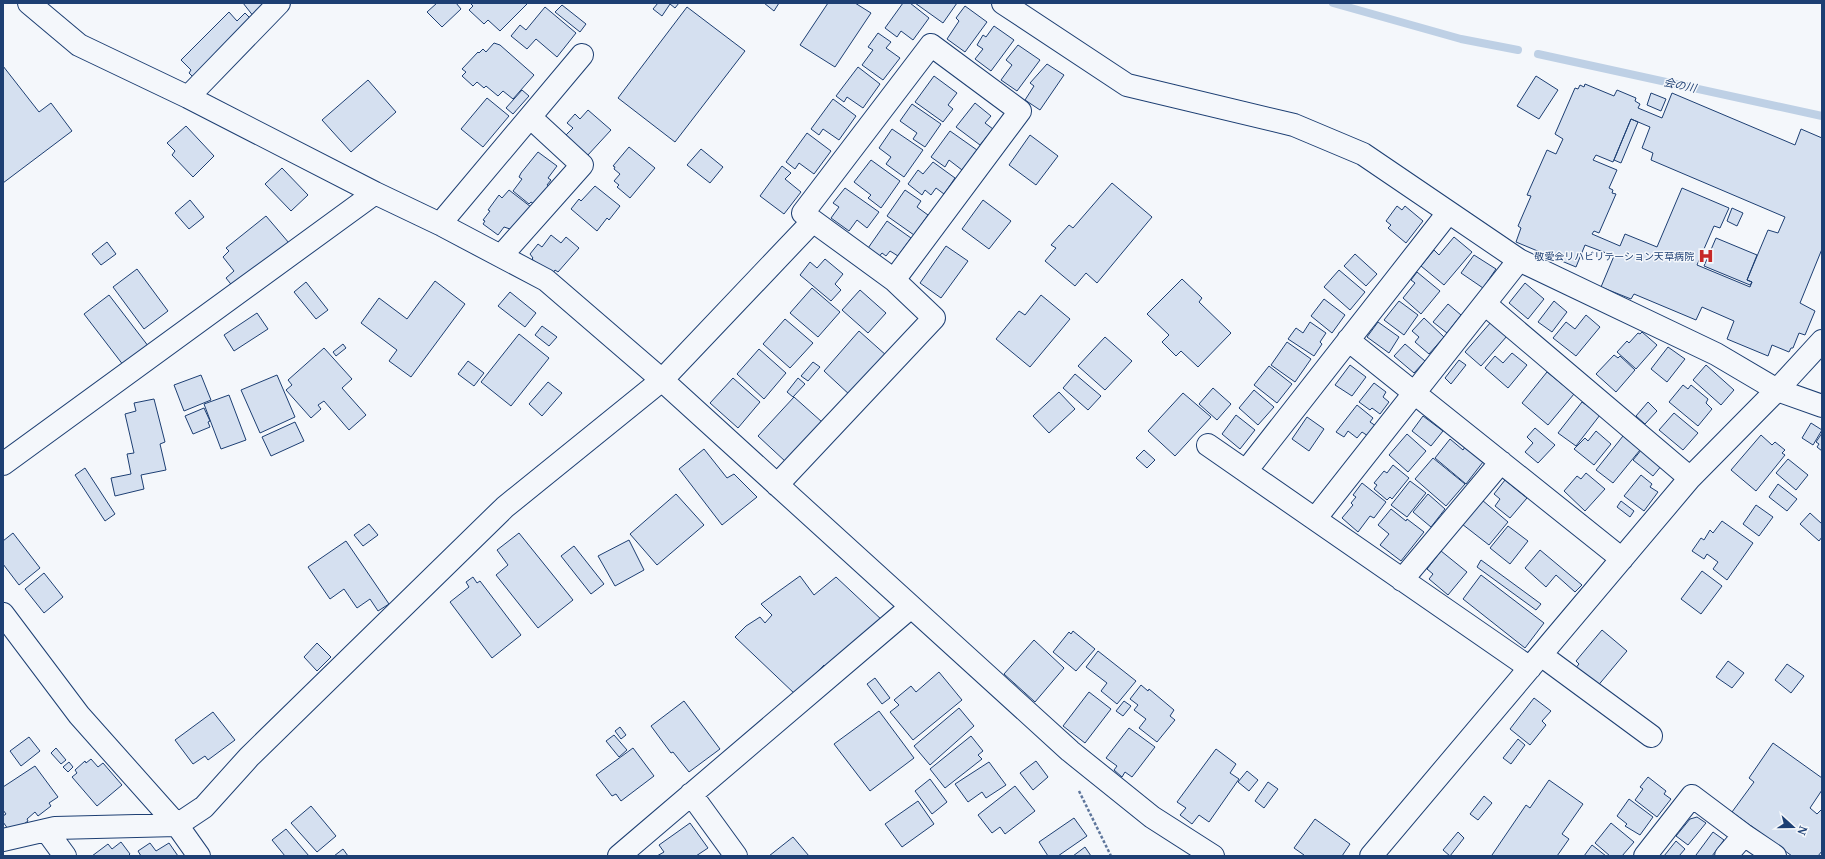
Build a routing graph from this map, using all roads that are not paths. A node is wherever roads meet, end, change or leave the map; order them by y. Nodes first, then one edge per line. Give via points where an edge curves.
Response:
1 (29, 3) edge
2 (278, 3) edge
3 (1003, 3) edge
4 (582, 55) dead end
5 (188, 97) junction
6 (530, 117) junction
7 (375, 193) junction
8 (1448, 213) junction
9 (813, 221) junction
10 (440, 224) junction
11 (501, 256) junction
12 (1519, 260) junction
13 (894, 280) junction
14 (1485, 304) junction
15 (1348, 340) junction
16 (1822, 341) edge
17 (662, 380) junction
18 (1777, 390) junction
19 (1415, 393) junction
20 (1822, 406) edge
21 (1208, 445) dead end
22 (1501, 462) junction
23 (3, 464) edge
24 (1246, 471) junction
25 (1690, 478) junction
26 (777, 486) junction
27 (1315, 519) junction
28 (1622, 559) junction
29 (1402, 580) junction
30 (911, 607) junction
31 (3, 614) edge
32 (1535, 661) junction
33 (1651, 736) dead end
34 (691, 794) junction
35 (177, 824) junction
36 (46, 830) junction
37 (1744, 834) junction
38 (3, 840) edge
39 (65, 856) edge
40 (199, 856) edge
41 (619, 856) edge
42 (736, 856) edge
43 (1213, 856) edge
44 (1371, 856) edge
45 (1645, 856) edge
46 (1726, 856) edge
47 (1775, 856) edge

1 - 5 street via 79,45
2 - 5 street
3 - 8 street via 1127,85 1294,125 1363,154
4 - 6 street
5 - 7 street
6 - 10 street
6 - 11 street via 582,164
7 - 10 street
7 - 23 street
8 - 12 street
8 - 15 street
9 - 13 street
9 - 13 street via 803,213 931,45 1020,111
9 - 17 street
10 - 11 street
11 - 17 street via 546,280
12 - 14 street
12 - 18 street via 1716,354
13 - 26 street via 934,318
14 - 19 street
14 - 25 street
15 - 19 street
15 - 24 street
16 - 18 street
17 - 26 street
17 - 35 street via 505,507 249,757 204,807
18 - 20 street
18 - 25 street
19 - 22 street
19 - 27 street
21 - 24 street
22 - 28 street
22 - 29 street
24 - 27 street
25 - 28 street
26 - 30 street
27 - 29 street
28 - 32 street
29 - 32 street
30 - 34 street
30 - 43 street via 1070,751 1152,817
31 - 35 street via 79,715
32 - 33 street
32 - 44 street
34 - 41 street
34 - 42 street
35 - 36 street
35 - 40 street
36 - 38 street
36 - 39 street
37 - 45 street via 1692,796
37 - 46 street
37 - 47 street

